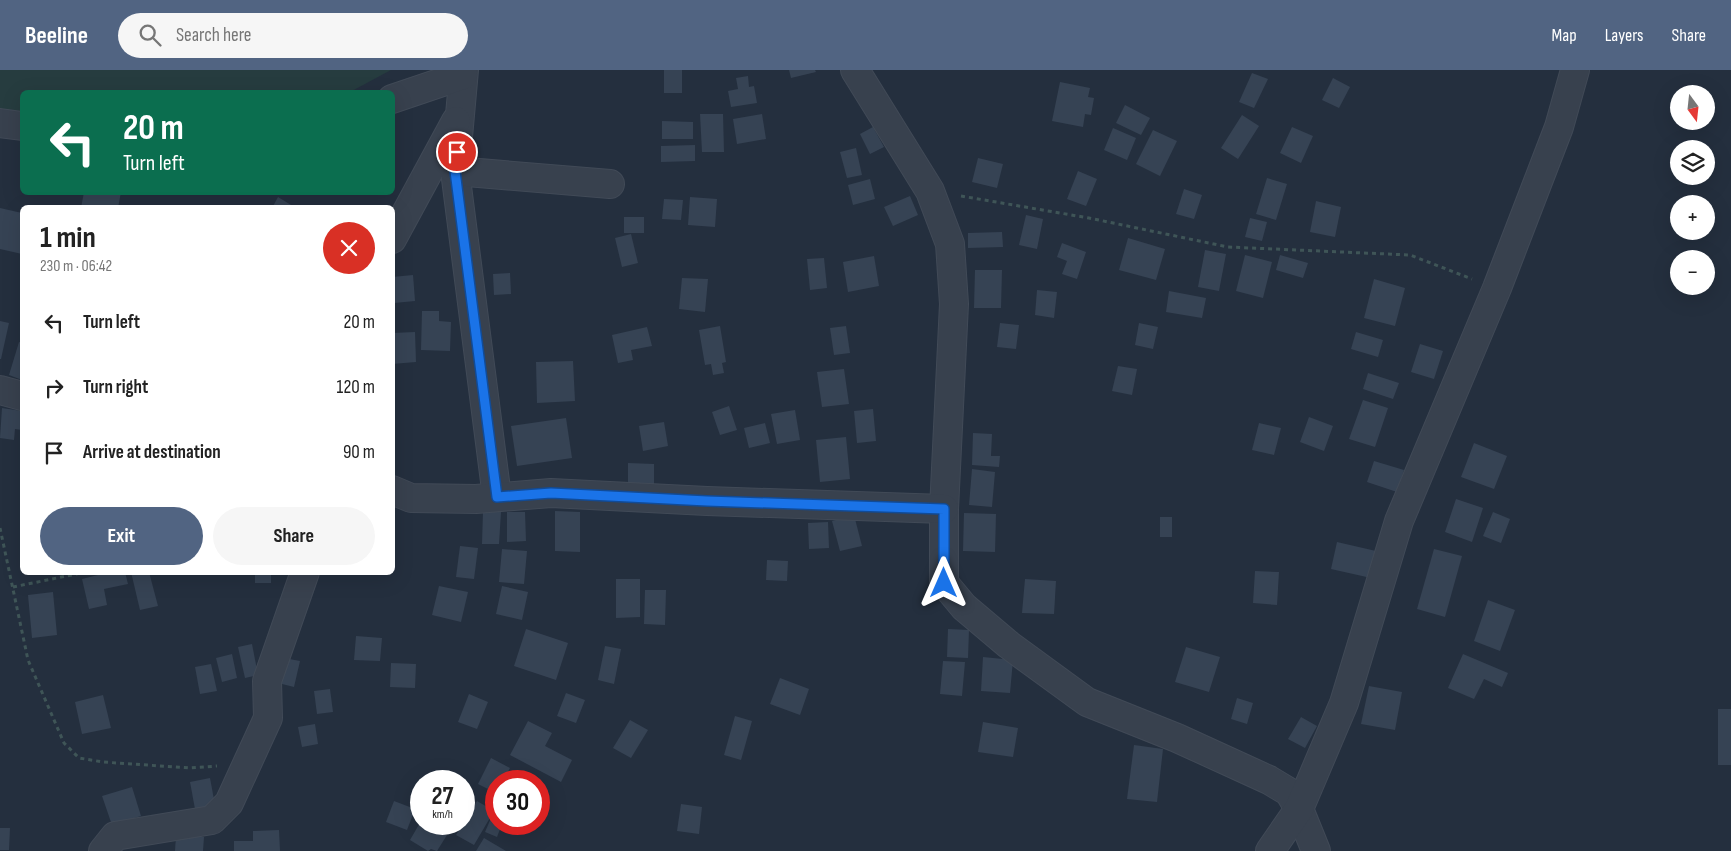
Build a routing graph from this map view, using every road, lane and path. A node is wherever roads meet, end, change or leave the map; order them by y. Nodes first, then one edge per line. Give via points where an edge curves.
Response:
1 (856, 70) edge
2 (1575, 70) edge
3 (464, 73) edge
4 (395, 98) edge
5 (460, 114) junction
6 (0, 123) edge
7 (20, 126) edge
8 (455, 171) junction
9 (610, 184) dead end
10 (930, 190) junction
11 (395, 233) edge
12 (1497, 288) junction
13 (0, 390) edge
14 (20, 395) edge
15 (395, 491) edge
16 (497, 497) junction
17 (944, 509) junction
18 (0, 528) edge
19 (71, 575) edge
20 (304, 575) edge
21 (13, 587) junction
22 (245, 764) junction
23 (1299, 809) junction
24 (103, 851) edge
25 (1270, 851) edge
26 (1316, 851) edge

1 - 10 street
2 - 12 street via 1559,127
3 - 4 street
3 - 5 street
5 - 8 street
5 - 11 street
6 - 7 street
8 - 9 street
8 - 16 street
10 - 12 path via 1228,247 1410,255
10 - 17 street via 950,244 954,304
12 - 23 street via 1399,521 1344,703
13 - 14 street
15 - 16 street via 411,498
16 - 17 street via 551,493
17 - 23 street via 944,583 964,606 1009,645 1087,702 1269,780 1289,792
18 - 21 path
19 - 21 path
20 - 22 street via 267,681 268,718
21 - 22 path via 28,660 64,743 79,758 190,768
22 - 24 street via 230,803 212,820 115,836
23 - 25 street
23 - 26 street

